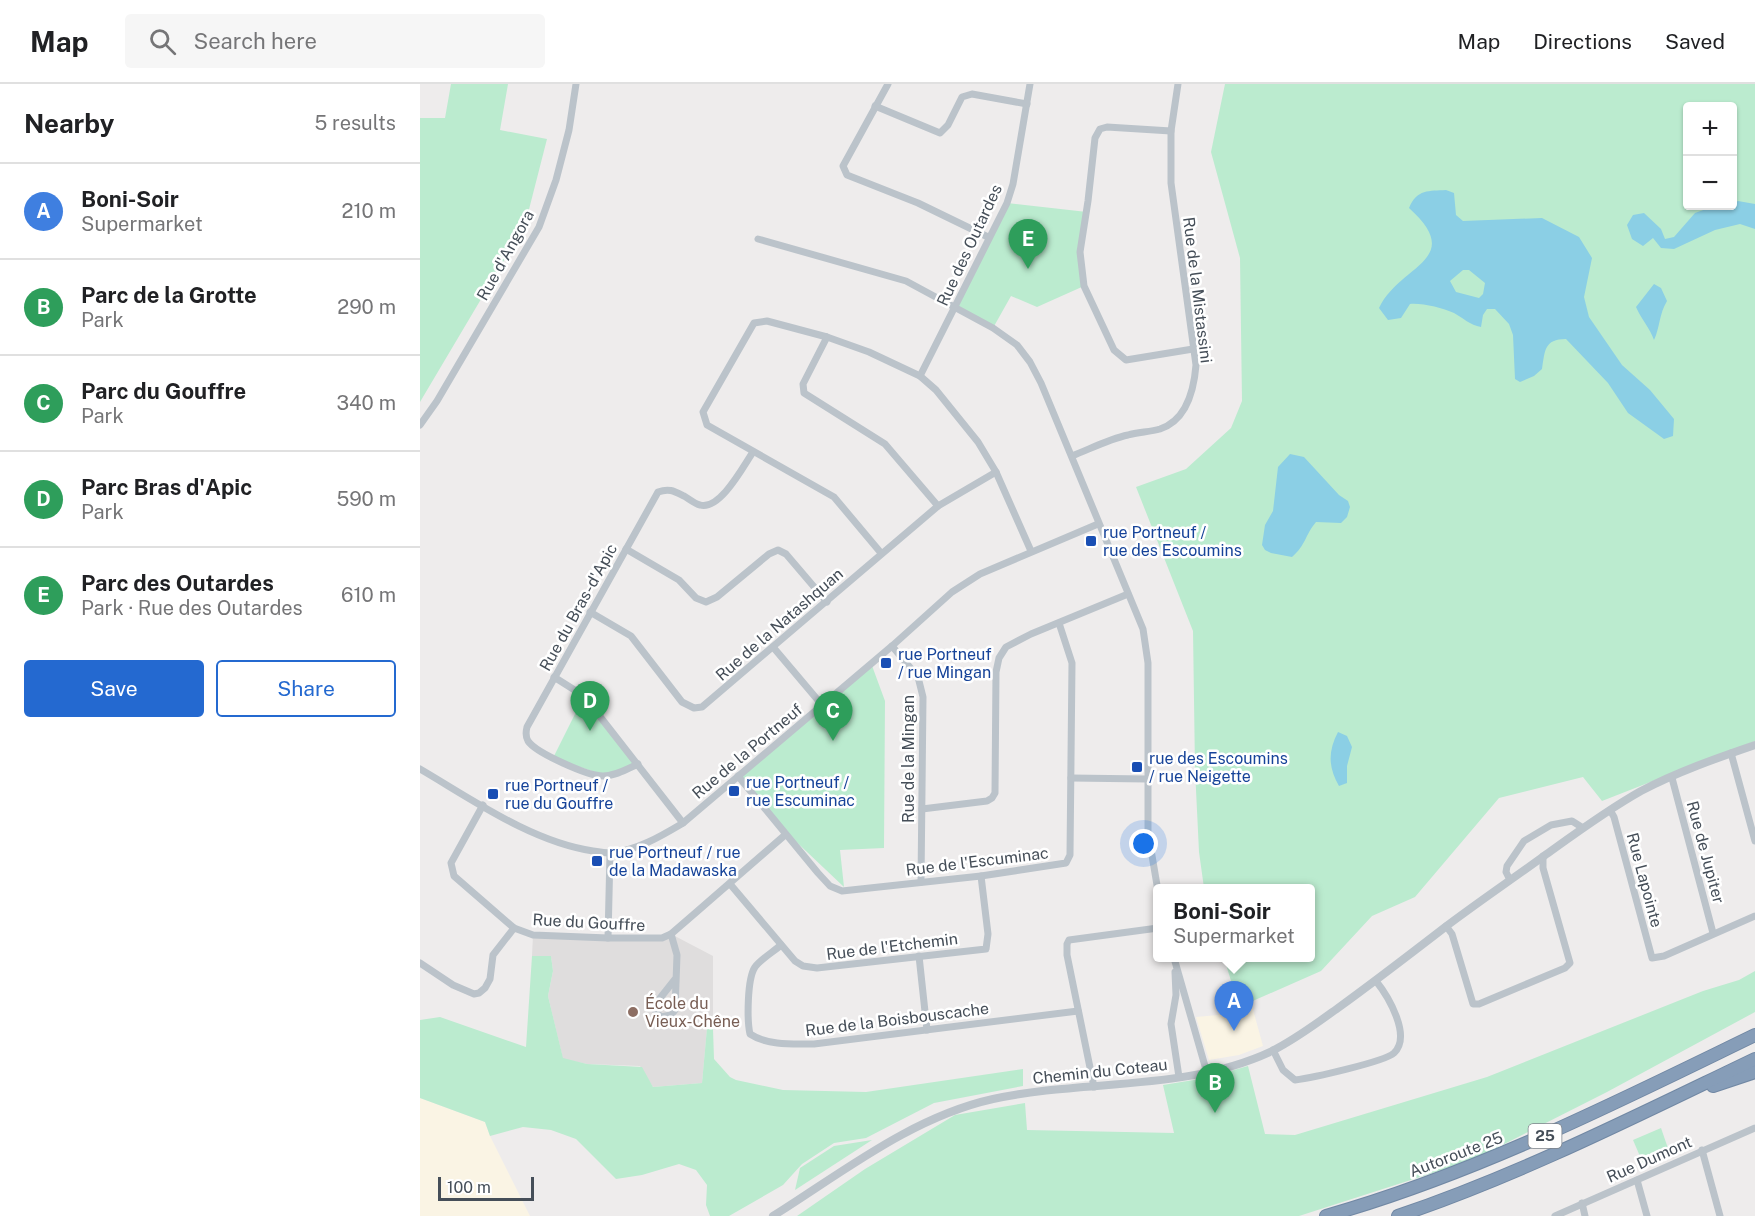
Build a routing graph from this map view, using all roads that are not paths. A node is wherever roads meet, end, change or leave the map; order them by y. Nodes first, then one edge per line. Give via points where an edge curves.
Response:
1 (576, 84) edge
2 (888, 84) edge
3 (1030, 84) edge
4 (1178, 84) edge
5 (1027, 104) junction
6 (875, 106) junction
7 (1171, 131) junction
8 (988, 237) junction
9 (758, 239) dead end
10 (955, 309) junction
11 (827, 338) junction
12 (1193, 349) junction
13 (920, 376) junction
14 (420, 425) edge
15 (753, 452) junction
16 (1072, 456) junction
17 (996, 472) junction
18 (938, 506) junction
19 (1098, 524) junction
20 (626, 549) junction
21 (1031, 551) junction
22 (882, 553) junction
23 (1128, 594) junction
24 (827, 602) junction
25 (590, 612) junction
26 (1059, 623) junction
27 (892, 646) junction
28 (773, 647) junction
29 (554, 678) junction
30 (822, 705) junction
31 (1755, 746) edge
32 (1731, 753) junction
33 (638, 764) junction
34 (420, 769) edge
35 (738, 776) junction
36 (1071, 778) junction
37 (1672, 778) junction
38 (1147, 779) junction
39 (483, 806) junction
40 (921, 808) junction
41 (1610, 810) junction
42 (683, 823) junction
43 (1583, 828) junction
44 (785, 835) junction
45 (1755, 841) edge
46 (609, 853) junction
47 (1543, 856) junction
48 (981, 876) junction
49 (1510, 879) junction
50 (921, 882) junction
51 (730, 884) junction
52 (1157, 884) edge
53 (1755, 916) edge
54 (1446, 926) junction
55 (514, 927) junction
56 (1153, 929) edge
57 (671, 933) junction
58 (1713, 933) junction
59 (608, 938) junction
60 (781, 945) junction
61 (919, 956) junction
62 (1174, 962) edge
63 (1175, 962) edge
64 (420, 964) edge
65 (676, 978) junction
66 (1376, 981) junction
67 (1078, 1011) junction
68 (927, 1030) junction
69 (1755, 1035) edge
70 (1273, 1050) junction
71 (1755, 1059) edge
72 (1755, 1072) edge
73 (1207, 1073) junction
74 (1179, 1077) junction
75 (1094, 1087) junction
76 (1663, 1103) junction
77 (1755, 1128) edge
78 (1702, 1150) junction
79 (1637, 1180) junction
80 (1582, 1203) junction
81 (773, 1216) edge
82 (1326, 1216) edge
83 (1398, 1216) edge
84 (1555, 1216) edge
85 (1585, 1216) edge
86 (1647, 1216) edge
87 (1720, 1216) edge

1 - 14 street, Rue d'Angora via 569,130 539,227
2 - 6 street
3 - 5 street, Rue des Outardes
4 - 7 street, Rue de la Mistassini
5 - 6 street via 972,94 962,97 940,133
5 - 8 street, Rue des Outardes via 1013,184
6 - 8 street via 843,166 847,175
7 - 12 street, Rue de la Mistassini via 1171,183
7 - 12 street via 1100,129 1095,138 1080,252 1084,286 1114,350 1126,360
8 - 10 street, Rue des Outardes
9 - 10 street via 906,281
10 - 13 street, Rue des Outardes
10 - 16 street via 993,327 1017,345 1030,362
11 - 13 street
11 - 15 street via 767,321 754,323 704,411 707,425
11 - 18 street via 804,384 804,393 885,444
12 - 16 street, Rue de la Mistassini via 1195,384 1176,420 1160,429 1126,435
13 - 17 street via 978,442
15 - 20 street, Rue du Bras-d'Apic via 729,488 709,505 701,506 673,490 658,492
15 - 22 street via 834,497
16 - 19 street
17 - 18 street, Rue de la Natashquan
17 - 21 street
18 - 22 street, Rue de la Natashquan
19 - 21 street, Rue de la Portneuf
19 - 23 street
20 - 24 street via 679,580 706,603 778,550 786,554
20 - 25 street, Rue du Bras-d'Apic
21 - 27 street, Rue de la Portneuf via 980,574 952,592
22 - 24 street, Rue de la Natashquan
23 - 26 street
23 - 38 street via 1143,629 1148,663
24 - 28 street, Rue de la Natashquan
25 - 28 street, Rue de la Natashquan via 631,636 682,702 694,708 702,707
25 - 29 street, Rue du Bras-d'Apic
26 - 36 street, Rue de l'Escuminac via 1072,663
26 - 40 street via 1006,647 999,658 992,798
27 - 30 street, Rue de la Portneuf
27 - 40 street, Rue de la Mingan via 918,677 922,690
28 - 30 street
29 - 33 street via 584,696
29 - 33 street, Rue du Bras-d'Apic via 527,727 528,742 593,776 607,776
30 - 35 street, Rue de la Portneuf
31 - 32 street, Chemin du Coteau
32 - 37 street, Chemin du Coteau
32 - 45 street
33 - 42 street
34 - 39 street, Rue de la Portneuf
35 - 42 street, Rue de la Portneuf
35 - 44 street, Rue de l'Escuminac
36 - 38 street
36 - 48 street, Rue de l'Escuminac via 1070,855 1066,863
37 - 41 street, Chemin du Coteau
37 - 58 street, Rue de Jupiter
38 - 52 street via 1148,832
39 - 46 street, Rue de la Portneuf via 546,839
39 - 55 street, Rue du Gouffre via 451,863 454,876
40 - 50 street, Rue de la Mingan
41 - 43 street, Chemin du Coteau
41 - 58 street, Rue Lapointe via 1652,958
42 - 46 street, Rue de la Portneuf via 656,839
43 - 47 street, Chemin du Coteau
43 - 49 street via 1572,821 1551,825 1524,841 1507,866
44 - 50 street, Rue de l'Escuminac via 830,886 842,891
44 - 51 street, Rue du Gouffre
46 - 59 street
47 - 49 street, Chemin du Coteau
47 - 54 street via 1570,963 1565,968 1473,1004 1452,934
48 - 50 street, Rue de l'Escuminac
48 - 61 street, Rue de l'Etchemin via 986,948
49 - 54 street, Chemin du Coteau
51 - 57 street, Rue du Gouffre
51 - 60 street, Rue de l'Etchemin
53 - 58 street
54 - 66 street, Chemin du Coteau
55 - 59 street, Rue du Gouffre via 533,935
55 - 64 street via 493,954 490,978 479,993 453,985
56 - 67 street via 1070,940 1067,955
57 - 59 street, Rue du Gouffre via 651,939
57 - 65 street via 677,955
60 - 61 street, Rue de l'Etchemin via 795,962 817,968
60 - 68 street, Rue de la Boisbouscache via 757,964 752,975 750,1034 791,1044 814,1044
61 - 68 street
62 - 74 street via 1176,995 1171,1024
63 - 73 street
65 - 65 street via 657,1002 656,1012 661,1017 675,1010
66 - 70 street, Chemin du Coteau
66 - 70 street via 1399,1021 1401,1040 1394,1053 1295,1080 1283,1070
67 - 68 street, Rue de la Boisbouscache
67 - 75 street
69 - 82 highway, Autoroute 25 / 25 via 1516,1148 1432,1182
70 - 73 street, Chemin du Coteau
71 - 76 highway, 25
72 - 76 highway
73 - 74 street, Chemin du Coteau
74 - 75 street, Chemin du Coteau
75 - 81 street, Chemin du Coteau via 1001,1097 944,1114 894,1140
76 - 83 highway, 25 via 1519,1171
77 - 78 street, Rue Dumont
78 - 79 street, Rue Dumont
78 - 87 street
79 - 80 street, Rue Dumont
79 - 86 street
80 - 84 street, Rue Dumont
80 - 85 street

